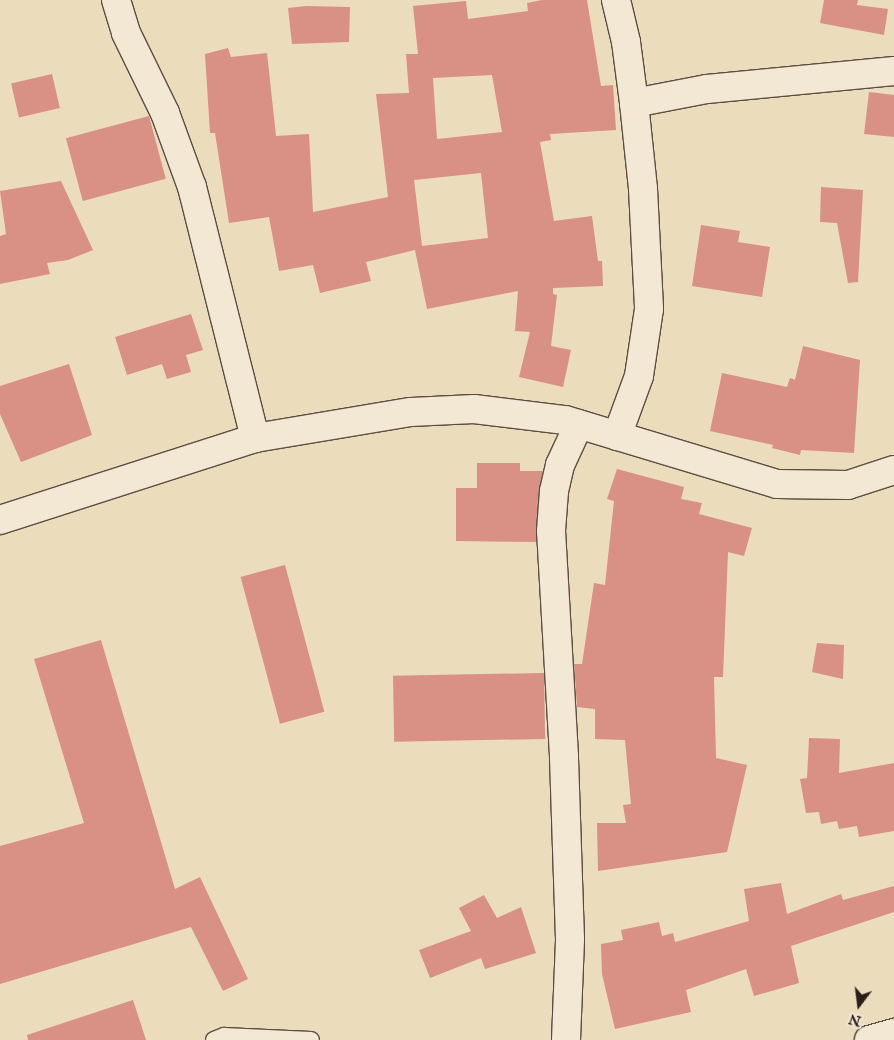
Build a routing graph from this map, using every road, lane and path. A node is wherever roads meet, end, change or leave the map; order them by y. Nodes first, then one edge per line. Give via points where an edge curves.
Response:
1 (116, 0) edge
2 (616, 0) edge
3 (894, 71) edge
4 (634, 103) junction
5 (579, 424) junction
6 (616, 436) junction
7 (256, 438) junction
8 (894, 470) edge
9 (0, 520) edge
10 (894, 1033) edge
11 (214, 1040) edge
12 (311, 1040) edge
13 (566, 1040) edge
14 (869, 1040) edge

1 - 7 street via 126,33 164,113 192,187
2 - 4 street via 626,42
3 - 4 street via 707,89
4 - 6 street via 650,309 639,376
5 - 6 street
5 - 7 street via 474,409 411,412
5 - 13 street via 560,465 551,530 570,939
6 - 8 street via 777,484 848,486
7 - 9 street
10 - 14 street
11 - 12 lane via 224,1036

